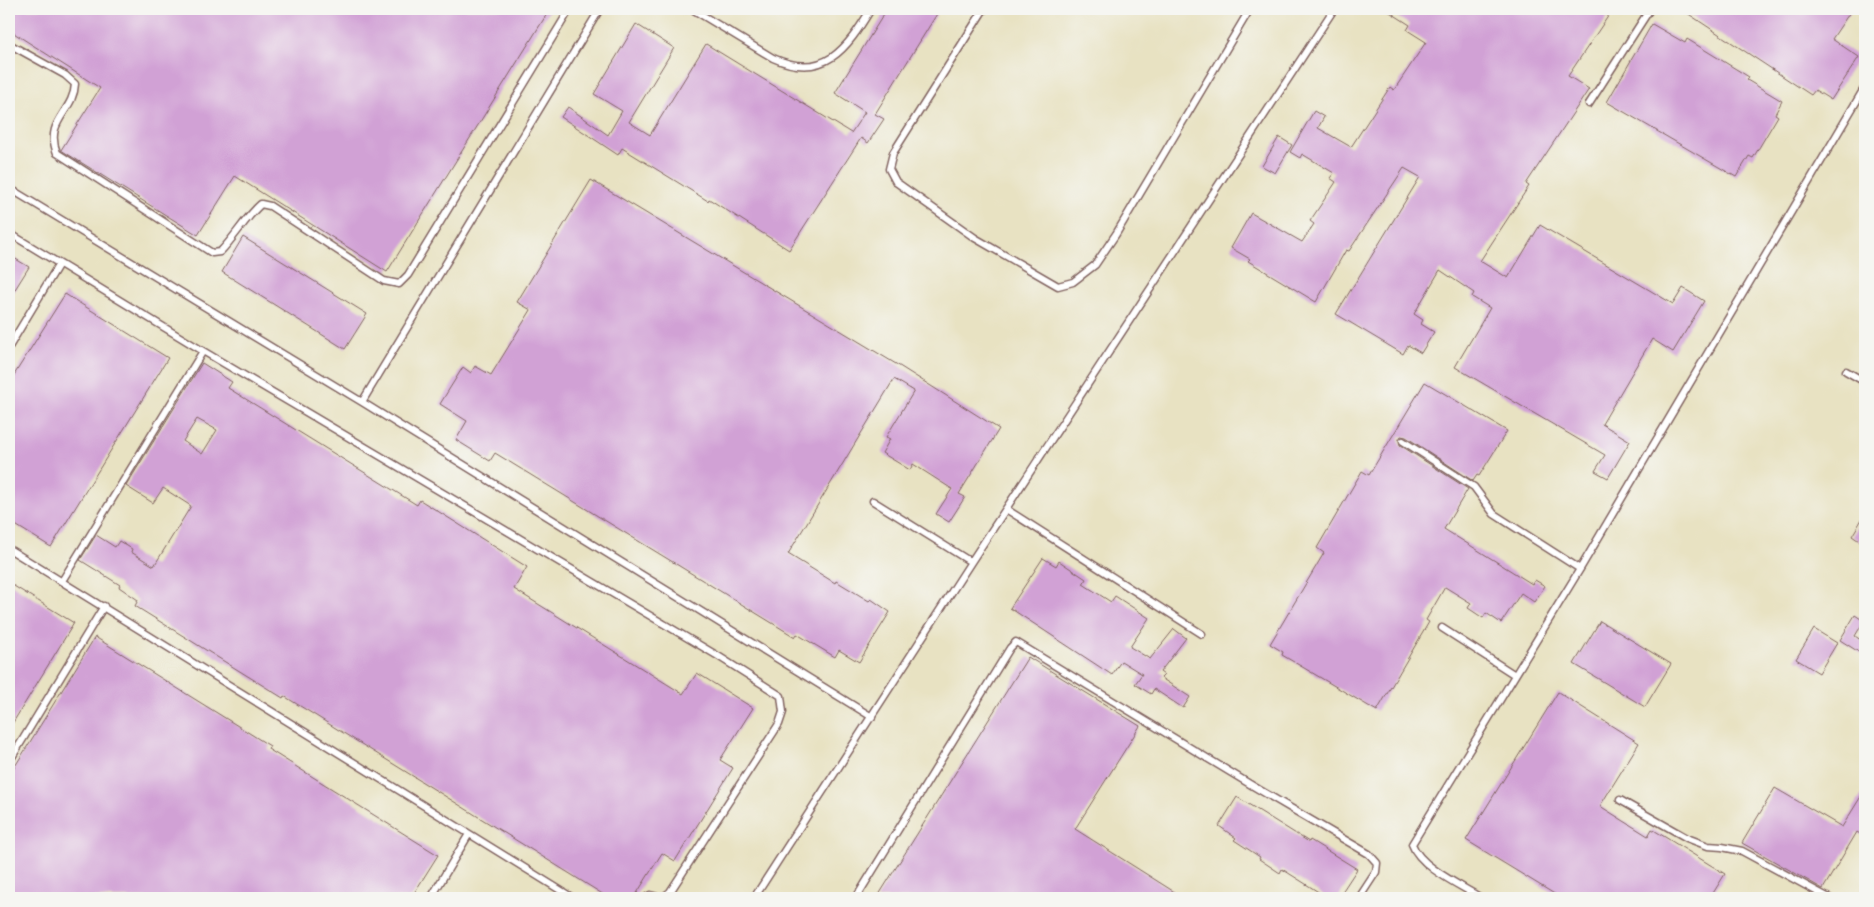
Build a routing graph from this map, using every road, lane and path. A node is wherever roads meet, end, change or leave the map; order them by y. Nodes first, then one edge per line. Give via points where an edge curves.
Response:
1 (570, 9) edge
2 (600, 9) edge
3 (692, 9) edge
4 (871, 9) edge
5 (984, 9) edge
6 (1250, 9) edge
7 (1334, 9) edge
8 (1650, 9) edge
9 (9, 44) edge
10 (1865, 87) edge
11 (1589, 104) dead end
12 (9, 188) edge
13 (9, 233) edge
14 (59, 264) junction
15 (9, 346) edge
16 (202, 351) junction
17 (1846, 371) dead end
18 (1865, 382) edge
19 (362, 402) junction
20 (1402, 441) dead end
21 (873, 501) dead end
22 (1006, 509) junction
23 (9, 549) edge
24 (971, 562) junction
25 (1580, 569) junction
26 (62, 581) junction
27 (104, 606) junction
28 (1442, 628) dead end
29 (1202, 634) dead end
30 (1515, 675) junction
31 (872, 717) junction
32 (9, 762) edge
33 (1620, 800) dead end
34 (469, 834) junction
35 (431, 898) edge
36 (573, 898) edge
37 (646, 898) edge
38 (754, 898) edge
39 (856, 898) edge
40 (1359, 898) edge
41 (1481, 898) edge
42 (1829, 898) edge

1 - 9 lane via 408,275 399,284 384,281 270,206 261,204 228,245 220,252 212,253 57,153 53,143 54,130 75,93 75,84 65,75
2 - 19 lane
3 - 4 lane via 773,58 804,66 836,55 855,36
5 - 6 lane via 893,153 890,169 896,182 975,238 1058,286 1073,282 1095,265
7 - 22 lane
8 - 11 lane
10 - 25 lane
12 - 19 lane
13 - 14 lane
14 - 15 lane
14 - 16 lane
16 - 26 lane
16 - 37 lane via 781,696 784,712 779,724 670,892 662,898 650,895
17 - 18 lane
19 - 31 lane
20 - 25 lane via 1474,487 1494,514
21 - 24 lane
22 - 24 lane
22 - 29 lane
23 - 26 lane
24 - 31 lane
25 - 30 lane
26 - 27 lane
27 - 32 lane
27 - 34 lane
28 - 30 lane
30 - 41 lane via 1412,844 1415,853 1424,861
31 - 38 lane
33 - 42 lane via 1687,838 1708,846 1742,851
34 - 35 lane
34 - 36 lane
39 - 40 lane via 1016,642 1369,854 1377,863 1376,872

